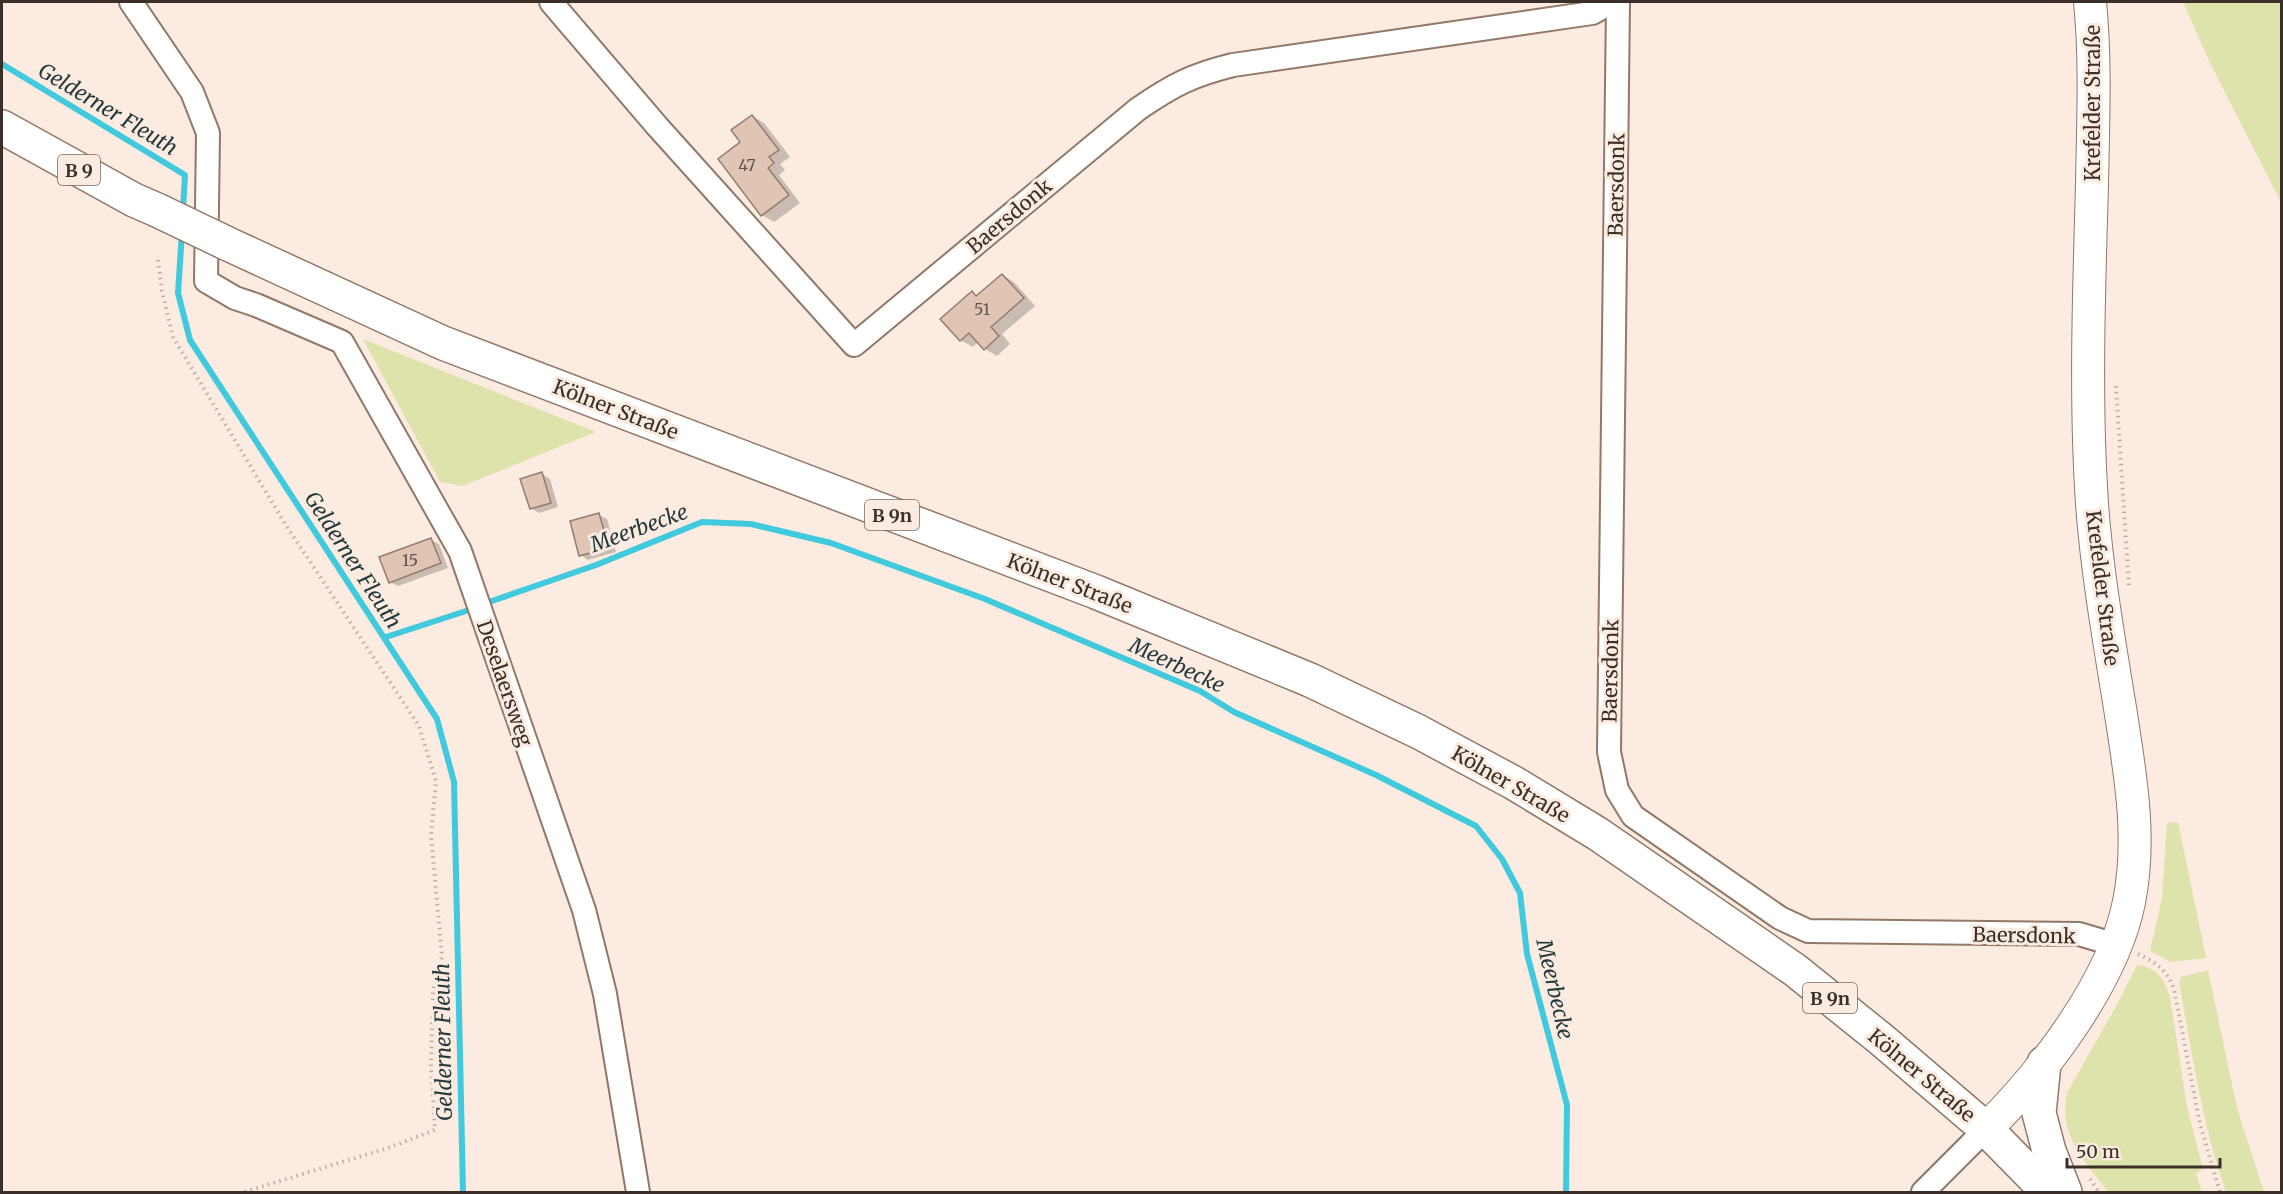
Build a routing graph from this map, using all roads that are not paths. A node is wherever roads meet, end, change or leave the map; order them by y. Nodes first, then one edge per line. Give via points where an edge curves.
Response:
1 (131, 2) edge
2 (551, 2) edge
3 (1612, 2) edge
4 (1618, 2) edge
5 (2090, 2) edge
6 (2, 127) edge
7 (228, 244) joint
8 (2126, 949) junction
9 (2044, 1063) junction
10 (1986, 1129) junction
11 (638, 1192) edge
12 (1923, 1192) edge
13 (2048, 1192) edge
14 (2065, 1192) edge

1 - 11 street, Deselaersweg via 192,92 208,133 206,281 235,298 342,342 460,551 584,910 604,994
2 - 3 street, Baersdonk via 854,345 1137,109 1199,73 1233,64 1592,13
4 - 8 street, Baersdonk via 1609,752 1617,790 1633,816 1780,918 1808,931 2079,934
5 - 8 main road, Krefelder Straße via 2094,90 2089,356 2092,503 2099,580 2135,814
6 - 7 main road, Kölner Straße / B 9, bridge via 134,200
7 - 10 main road, Kölner Straße / B 9n via 443,343 1096,592 1310,680 1419,732 1548,803 1666,879 1795,970
8 - 9 main road, Krefelder Straße via 2098,982
9 - 10 main road, Krefelder Straße
9 - 14 main road via 2039,1113
10 - 12 street
10 - 13 main road, Kölner Straße

